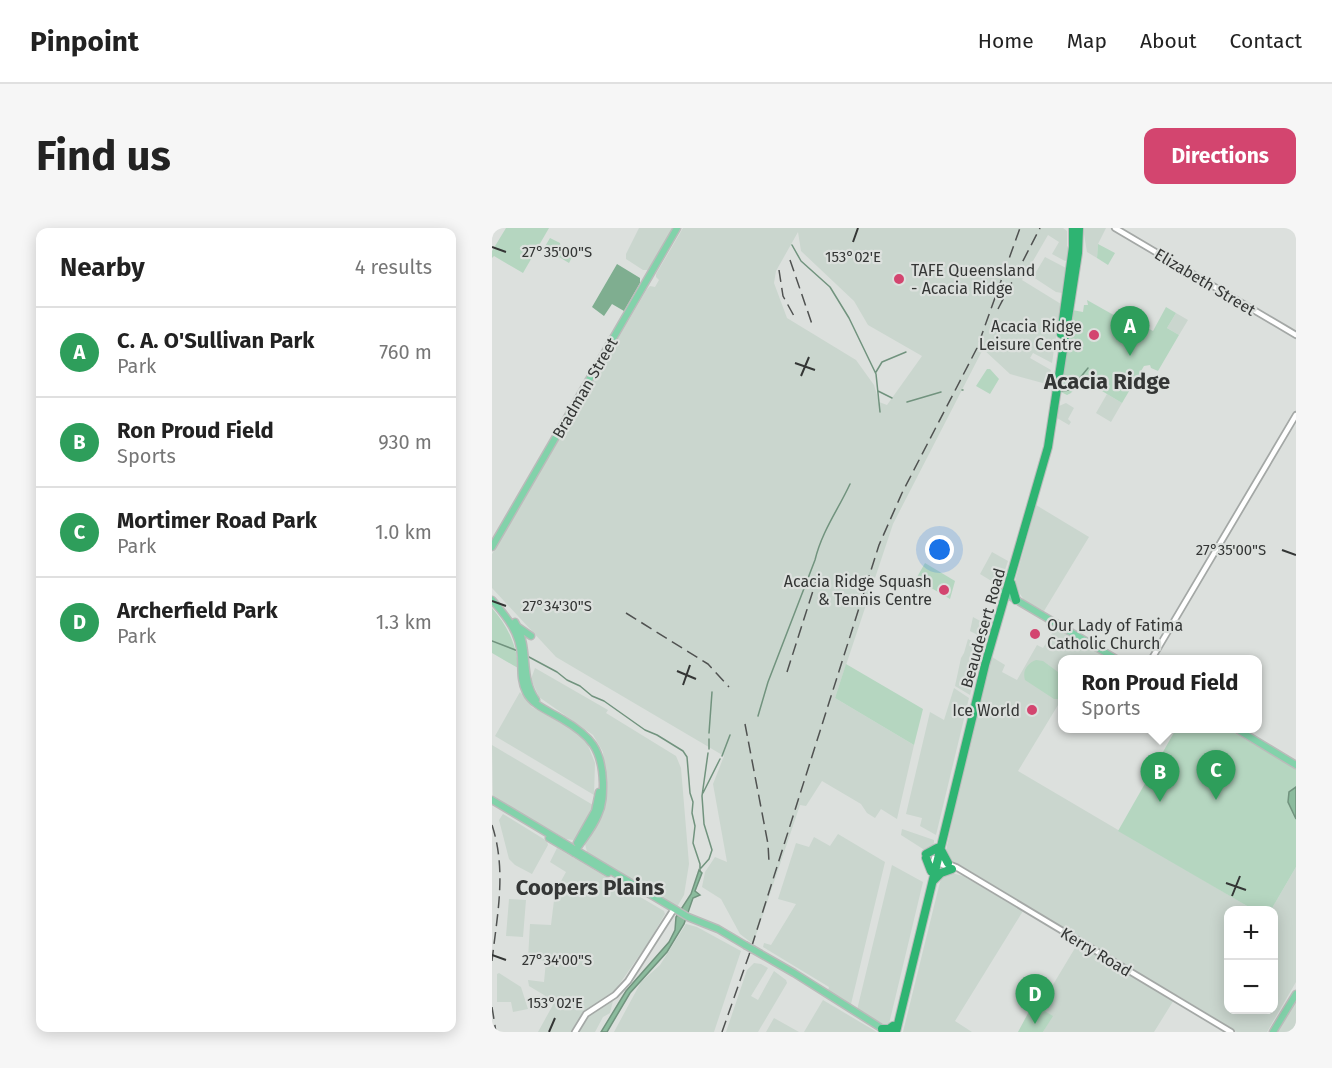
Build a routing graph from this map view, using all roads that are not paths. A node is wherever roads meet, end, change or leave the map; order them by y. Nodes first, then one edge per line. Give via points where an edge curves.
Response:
1 (677, 228) edge
2 (1073, 228) edge
3 (1079, 228) edge
4 (1114, 228) edge
5 (1296, 335) edge
6 (1296, 415) edge
7 (492, 547) edge
8 (1010, 582) junction
9 (1005, 593) junction
10 (492, 595) edge
11 (492, 600) edge
12 (1018, 600) junction
13 (1003, 607) junction
14 (518, 627) junction
15 (531, 636) dead end
16 (1110, 655) edge
17 (1154, 655) edge
18 (526, 685) junction
19 (1242, 733) edge
20 (1296, 765) edge
21 (492, 802) edge
22 (600, 803) junction
23 (585, 838) junction
24 (939, 848) junction
25 (575, 849) junction
26 (583, 854) junction
27 (932, 859) junction
28 (950, 866) junction
29 (933, 881) junction
30 (627, 882) junction
31 (664, 903) junction
32 (676, 910) junction
33 (667, 919) junction
34 (1296, 994) edge
35 (889, 1030) edge
36 (575, 1032) edge
37 (1231, 1032) edge
38 (1273, 1032) edge

1 - 7 main road, Bradman Street
2 - 9 highway, Beaudesert Road via 1046,438
3 - 8 highway, Beaudesert Road via 1048,447
4 - 5 street, Elizabeth Street
6 - 17 street
8 - 9 highway, Beaudesert Road
8 - 12 highway
9 - 12 main road
9 - 13 highway, Beaudesert Road
9 - 24 highway, Beaudesert Road via 973,698
10 - 14 main road
11 - 18 main road via 518,638
12 - 13 highway
12 - 16 main road
13 - 24 highway, Beaudesert Road
14 - 15 main road
14 - 18 main road via 525,646
18 - 22 main road via 530,698 582,731 601,757
19 - 20 main road
21 - 25 main road
21 - 25 main road
22 - 23 main road via 596,820
22 - 25 main road
23 - 25 main road
23 - 26 main road
24 - 27 highway
24 - 27 highway, Beaudesert Road
24 - 28 highway
25 - 26 main road
25 - 30 main road via 603,871
26 - 30 main road
27 - 28 street, Kerry Road
27 - 29 highway, Beaudesert Road
27 - 35 highway
28 - 29 highway
28 - 37 street, Kerry Road
29 - 35 highway, Beaudesert Road
30 - 31 main road
31 - 32 main road
31 - 33 street
32 - 33 street
32 - 35 main road, bridge via 718,929
33 - 36 street via 628,981 585,1014
34 - 38 main road

